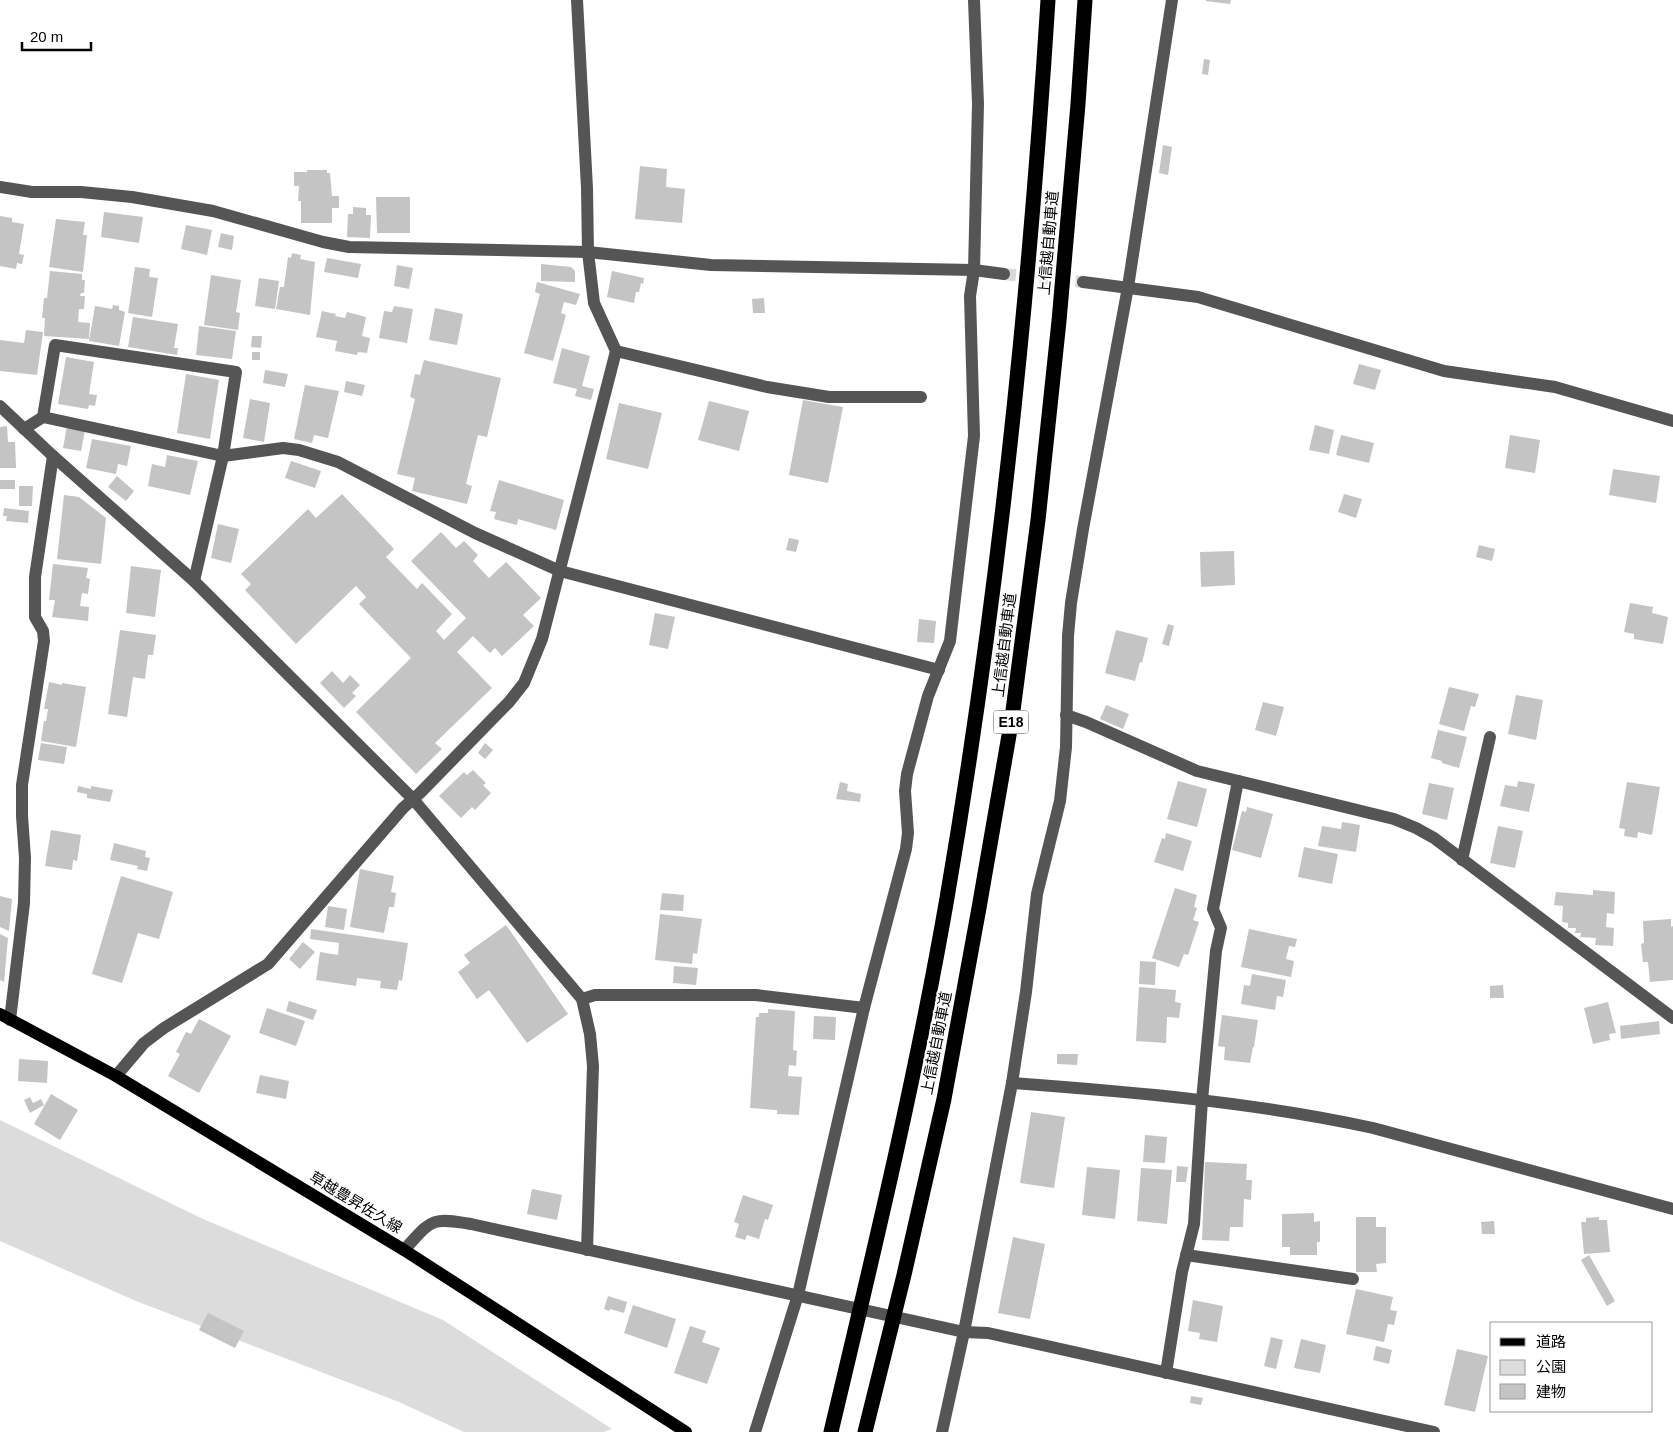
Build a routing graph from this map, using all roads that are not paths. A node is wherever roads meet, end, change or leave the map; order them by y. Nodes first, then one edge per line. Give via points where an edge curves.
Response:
1 (577, 0) edge
2 (974, 0) edge
3 (1048, 0) edge
4 (1085, 0) edge
5 (1172, 0) edge
6 (0, 187) edge
7 (588, 252) junction
8 (974, 270) junction
9 (1004, 274) tunnel mouth
10 (1083, 282) tunnel mouth
11 (1128, 287) junction
12 (616, 351) junction
13 (921, 397) dead end
14 (0, 406) edge
15 (43, 417) junction
16 (1673, 421) edge
17 (24, 429) junction
18 (53, 456) junction
19 (224, 456) junction
20 (560, 571) junction
21 (194, 581) junction
22 (939, 670) junction
23 (1066, 715) junction
24 (1490, 736) dead end
25 (1238, 781) junction
26 (413, 799) junction
27 (1462, 860) junction
28 (582, 999) junction
29 (864, 1008) junction
30 (5, 1017) edge
31 (1673, 1018) edge
32 (116, 1076) junction
33 (1012, 1082) junction
34 (1202, 1100) junction
35 (1673, 1209) edge
36 (404, 1250) junction
37 (587, 1250) junction
38 (1186, 1255) junction
39 (1353, 1279) dead end
40 (804, 1297) junction
41 (964, 1332) junction
42 (1166, 1373) junction
43 (686, 1432) edge
44 (755, 1432) edge
45 (831, 1432) edge
46 (865, 1432) edge
47 (942, 1432) edge
48 (1434, 1432) edge

1 - 7 street
2 - 8 street via 978,104
3 - 45 highway, 上信越自動車道 / E18 via 1024,314 1003,520 977,711 947,901 911,1084
4 - 46 highway, 上信越自動車道 / E18 via 1059,321 1038,520 1012,718 944,1099
5 - 11 street
6 - 7 street via 32,192 132,197 213,212 349,246
7 - 8 street via 711,265
7 - 12 street via 594,303
8 - 9 street
8 - 22 street via 970,296 974,436 950,641
10 - 11 street
11 - 16 street via 1198,297 1444,371 1555,387
11 - 23 street via 1075,570 1068,636
12 - 13 street via 767,387 829,397
12 - 20 street
14 - 17 street
15 - 17 street
15 - 19 street
15 - 19 street via 55,345 236,372
17 - 18 street
18 - 21 street
18 - 30 street via 35,578 35,617 43,631 44,641 22,785 24,903
19 - 20 street via 283,448 338,462 475,533
19 - 21 street
20 - 22 street
20 - 26 street via 542,639 524,683
21 - 26 street
22 - 29 street via 928,696 907,774 906,849
23 - 25 street via 1197,771
23 - 33 street via 1060,801 1037,894
24 - 27 street
25 - 27 street via 1394,820 1434,838
25 - 34 street via 1213,908 1221,928
26 - 28 street
26 - 32 street via 268,964 164,1028 144,1043
27 - 31 street
28 - 29 street via 595,995 756,995
28 - 37 street via 593,1066
29 - 40 street
30 - 32 main road, 草越豊昇佐久線
32 - 36 main road, 草越豊昇佐久線
33 - 34 street
33 - 41 street
34 - 35 street via 1364,1126
34 - 38 street via 1194,1224
36 - 37 street via 427,1225 439,1220
36 - 43 main road, 草越豊昇佐久線
37 - 40 street
38 - 39 street
38 - 42 street
40 - 41 street
40 - 44 street
41 - 42 street via 988,1333
41 - 47 street
42 - 48 street

